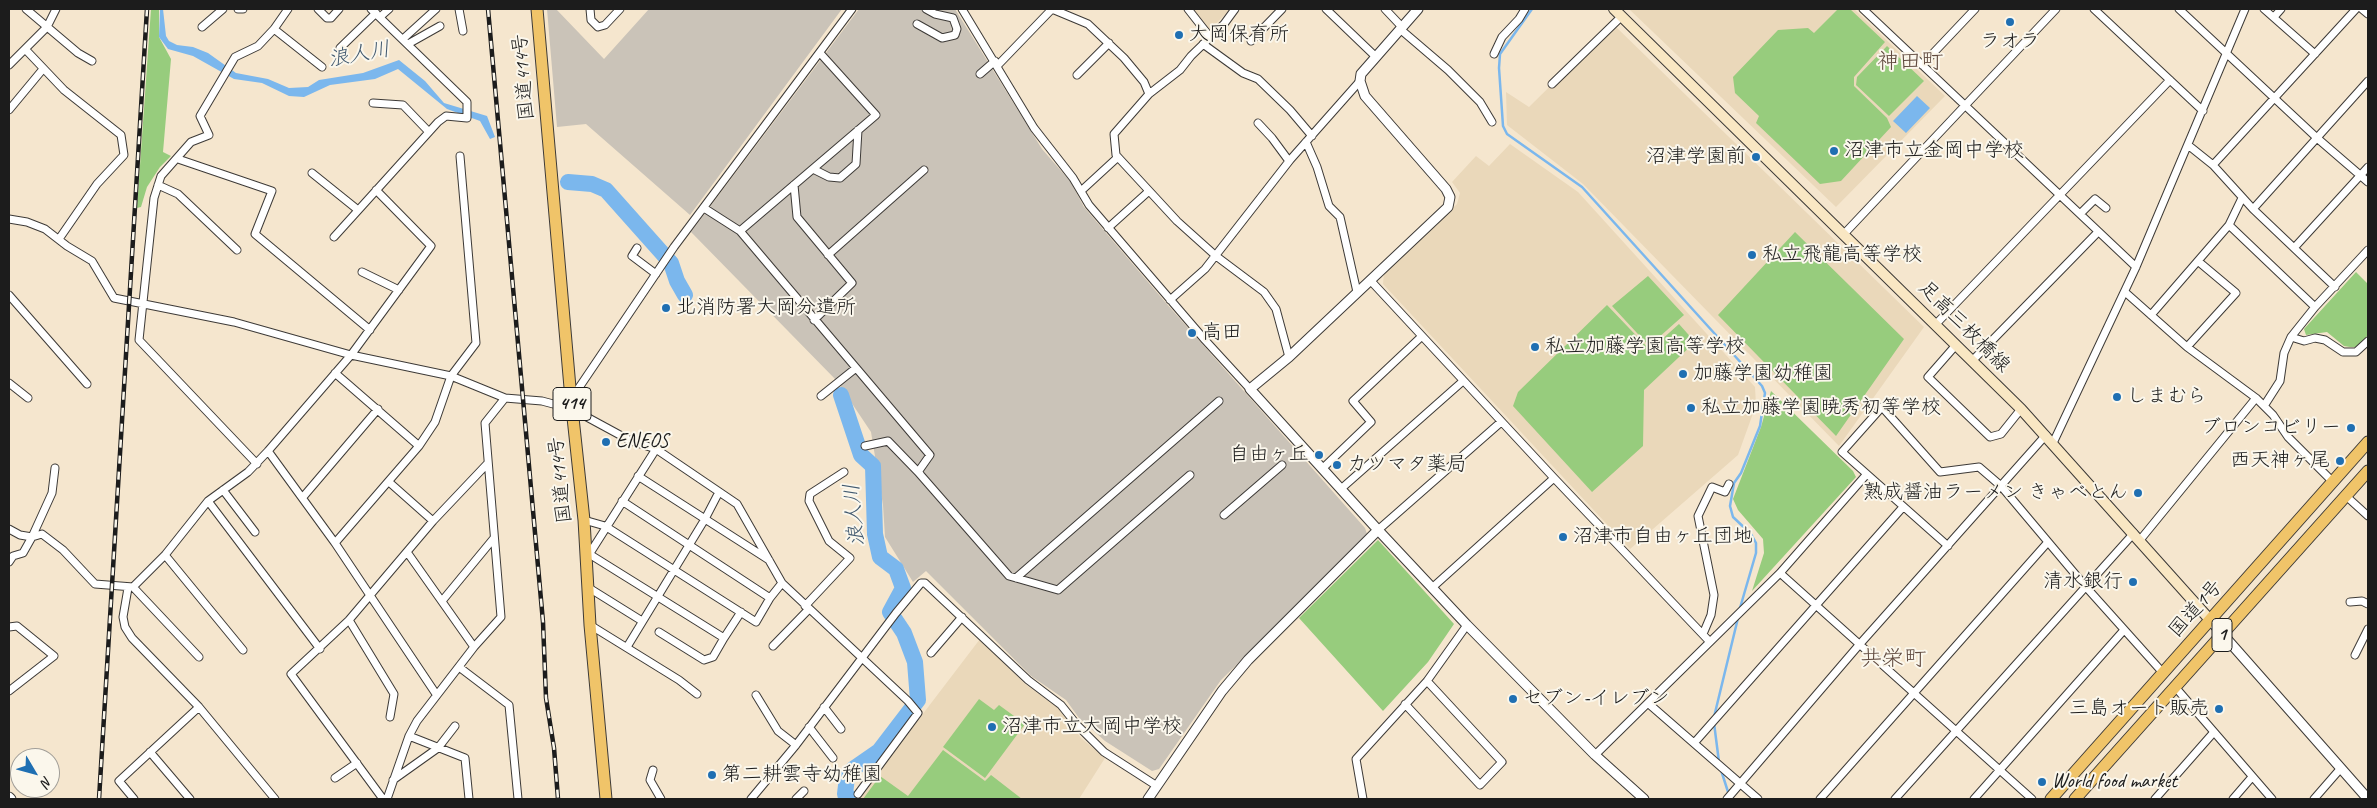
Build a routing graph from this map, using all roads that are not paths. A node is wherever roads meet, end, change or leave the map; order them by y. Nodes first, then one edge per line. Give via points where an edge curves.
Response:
1 (26, 9) edge
2 (56, 9) edge
3 (223, 9) edge
4 (238, 9) edge
5 (243, 9) edge
6 (288, 9) edge
7 (318, 9) edge
8 (339, 9) edge
9 (389, 9) edge
10 (436, 9) edge
11 (459, 9) edge
12 (537, 9) edge
13 (590, 9) edge
14 (620, 9) edge
15 (852, 9) edge
16 (926, 9) edge
17 (962, 9) edge
18 (1052, 9) edge
19 (1188, 9) edge
20 (1235, 9) edge
21 (1282, 9) edge
22 (1326, 9) edge
23 (1386, 9) edge
24 (1418, 9) edge
25 (1525, 9) edge
26 (1863, 9) edge
27 (1976, 9) edge
28 (2056, 9) edge
29 (2094, 9) edge
30 (2245, 9) edge
31 (2264, 9) edge
32 (2281, 9) edge
33 (2356, 9) edge
34 (2362, 9) edge
35 (2183, 10) edge
36 (1618, 12) edge
37 (376, 13) edge
38 (2368, 14) edge
39 (2274, 17) junction
40 (917, 24) dead end
41 (202, 26) dead end
42 (440, 26) dead end
43 (47, 27) junction
44 (1401, 28) junction
45 (274, 29) junction
46 (463, 31) dead end
47 (1210, 37) junction
48 (1250, 41) dead end
49 (405, 42) junction
50 (1108, 43) junction
51 (1203, 44) junction
52 (340, 48) dead end
53 (25, 50) junction
54 (820, 53) junction
55 (1494, 54) dead end
56 (2227, 54) junction
57 (2315, 54) junction
58 (1375, 56) junction
59 (92, 61) dead end
60 (996, 63) junction
61 (9, 65) edge
62 (1922, 65) junction
63 (322, 67) dead end
64 (43, 69) junction
65 (980, 74) dead end
66 (1077, 74) dead end
67 (2170, 80) junction
68 (1360, 81) junction
69 (2368, 81) edge
70 (1552, 84) dead end
71 (1149, 94) junction
72 (2275, 98) junction
73 (373, 103) dead end
74 (1966, 106) junction
75 (9, 110) edge
76 (2203, 111) junction
77 (1492, 122) dead end
78 (1258, 123) dead end
79 (858, 130) junction
80 (428, 131) junction
81 (2317, 138) junction
82 (1309, 139) junction
83 (2188, 146) junction
84 (460, 156) dead end
85 (1118, 157) junction
86 (178, 159) junction
87 (1289, 161) junction
88 (2213, 165) junction
89 (2368, 167) edge
90 (814, 169) junction
91 (924, 170) dead end
92 (312, 173) dead end
93 (2361, 175) junction
94 (2368, 182) edge
95 (158, 184) junction
96 (794, 185) junction
97 (376, 190) junction
98 (1081, 191) junction
99 (1149, 191) junction
100 (2060, 195) junction
101 (2242, 198) junction
102 (704, 208) junction
103 (2106, 208) dead end
104 (358, 210) junction
105 (2253, 210) junction
106 (2080, 214) junction
107 (9, 219) edge
108 (2229, 225) junction
109 (1108, 228) junction
110 (740, 232) junction
111 (2098, 232) junction
112 (1844, 234) junction
113 (334, 237) dead end
114 (59, 239) junction
115 (637, 248) dead end
116 (2294, 248) junction
117 (237, 250) dead end
118 (2368, 250) edge
119 (828, 255) junction
120 (1216, 256) junction
121 (2199, 262) junction
122 (2136, 268) junction
123 (362, 272) dead end
124 (656, 274) junction
125 (1370, 280) junction
126 (2335, 287) junction
127 (399, 290) junction
128 (1357, 292) junction
129 (2125, 292) junction
130 (9, 295) edge
131 (1170, 300) junction
132 (143, 305) junction
133 (2315, 307) junction
134 (2151, 315) junction
135 (814, 320) junction
136 (1936, 324) junction
137 (370, 330) junction
138 (1422, 336) junction
139 (2291, 337) junction
140 (2368, 341) edge
141 (1956, 345) junction
142 (2187, 347) junction
143 (351, 355) junction
144 (1289, 357) junction
145 (1972, 361) junction
146 (856, 368) junction
147 (335, 373) junction
148 (451, 376) junction
149 (1463, 381) junction
150 (9, 383) edge
151 (87, 384) dead end
152 (1250, 389) junction
153 (822, 396) dead end
154 (28, 398) dead end
155 (505, 398) junction
156 (2256, 398) junction
157 (1220, 401) dead end
158 (572, 404) junction
159 (2264, 406) junction
160 (378, 409) junction
161 (2021, 409) junction
162 (1502, 422) junction
163 (2046, 435) junction
164 (2368, 442) edge
165 (2054, 443) junction
166 (419, 446) junction
167 (865, 446) dead end
168 (656, 449) junction
169 (268, 451) junction
170 (488, 463) junction
171 (257, 464) junction
172 (1282, 465) dead end
173 (55, 468) dead end
174 (1323, 468) junction
175 (2368, 471) edge
176 (844, 472) dead end
177 (920, 474) junction
178 (1190, 475) dead end
179 (1866, 475) junction
180 (638, 476) junction
181 (1554, 478) junction
182 (389, 482) junction
183 (2333, 482) junction
184 (1729, 484) dead end
185 (2001, 486) junction
186 (1342, 488) junction
187 (223, 490) junction
188 (719, 492) junction
189 (2346, 496) junction
190 (303, 497) junction
191 (208, 501) junction
192 (622, 501) junction
193 (1903, 507) junction
194 (1224, 515) dead end
195 (2368, 516) edge
196 (705, 519) junction
197 (584, 520) junction
198 (433, 521) junction
199 (605, 526) junction
200 (9, 529) edge
201 (1378, 530) junction
202 (255, 532) dead end
203 (2137, 536) junction
204 (32, 537) junction
205 (494, 538) junction
206 (336, 542) junction
207 (2048, 542) junction
208 (688, 544) junction
209 (1948, 546) junction
210 (407, 552) junction
211 (588, 552) junction
212 (165, 555) junction
213 (9, 562) edge
214 (772, 562) junction
215 (674, 569) junction
216 (1780, 573) junction
217 (1016, 578) junction
218 (782, 583) junction
219 (131, 587) junction
220 (1433, 587) junction
221 (2086, 587) junction
222 (589, 588) junction
223 (370, 594) junction
224 (658, 596) junction
225 (770, 598) junction
226 (442, 601) junction
227 (2350, 602) dead end
228 (2368, 604) edge
229 (1816, 606) junction
230 (807, 608) junction
231 (741, 612) junction
232 (962, 617) junction
233 (349, 620) junction
234 (642, 621) junction
235 (2211, 621) junction
236 (590, 625) junction
237 (1467, 626) junction
238 (9, 627) edge
239 (2368, 629) edge
240 (2124, 630) junction
241 (659, 632) dead end
242 (1703, 634) junction
243 (2222, 634) junction
244 (724, 638) junction
245 (1710, 642) junction
246 (1859, 645) junction
247 (773, 646) dead end
248 (474, 647) junction
249 (627, 647) junction
250 (320, 649) junction
251 (243, 650) dead end
252 (931, 653) dead end
253 (2355, 655) dead end
254 (199, 657) dead end
255 (863, 658) junction
256 (459, 666) junction
257 (2164, 674) junction
258 (1427, 681) junction
259 (2176, 688) junction
260 (9, 691) edge
261 (1913, 692) junction
262 (436, 694) junction
263 (697, 694) dead end
264 (756, 695) dead end
265 (1404, 704) junction
266 (1648, 704) junction
267 (199, 707) junction
268 (824, 707) junction
269 (390, 717) dead end
270 (455, 726) dead end
271 (809, 727) junction
272 (841, 730) dead end
273 (1956, 731) junction
274 (2214, 732) junction
275 (409, 736) junction
276 (1695, 742) junction
277 (796, 745) junction
278 (438, 748) junction
279 (150, 752) junction
280 (1595, 755) junction
281 (833, 758) dead end
282 (357, 763) junction
283 (2341, 768) junction
284 (653, 770) dead end
285 (2000, 770) junction
286 (2252, 777) junction
287 (335, 778) dead end
288 (393, 781) junction
289 (1740, 783) junction
290 (1156, 786) junction
291 (804, 791) dead end
292 (2366, 792) edge
293 (858, 794) dead end
294 (134, 799) edge
295 (190, 799) edge
296 (276, 799) edge
297 (383, 799) edge
298 (387, 799) edge
299 (468, 799) edge
300 (518, 799) edge
301 (606, 799) edge
302 (661, 799) edge
303 (751, 799) edge
304 (796, 799) edge
305 (1148, 799) edge
306 (1363, 799) edge
307 (1644, 799) edge
308 (1727, 799) edge
309 (1758, 799) edge
310 (1820, 799) edge
311 (1896, 799) edge
312 (1974, 799) edge
313 (2032, 799) edge
314 (2051, 799) edge
315 (2075, 799) edge
316 (2155, 799) edge
317 (2233, 799) edge
318 (2272, 799) edge
319 (2314, 799) edge

1 - 43 street
2 - 43 street
3 - 41 street
4 - 5 street
6 - 45 street
7 - 8 street via 331,18
9 - 37 street
10 - 49 street
11 - 46 street
12 - 158 highway, 国道414号 / 414
13 - 14 street via 591,20 598,26 605,25
15 - 54 street
16 - 40 street via 953,18 957,29 955,35 942,38
17 - 60 street
18 - 50 street via 1088,24
18 - 60 street
19 - 47 street
20 - 47 street
21 - 48 street
22 - 58 street
23 - 44 street
24 - 44 street
25 - 55 street via 1502,37
26 - 62 street
27 - 62 street
28 - 74 street
29 - 67 street
30 - 56 street
31 - 39 street
32 - 39 street
33 - 57 street
34 - 38 street
35 - 56 street
36 - 70 street
36 - 112 main road, 足高三枚橋線
37 - 49 street
37 - 52 street
39 - 57 street
42 - 49 street
43 - 53 street
43 - 59 street
44 - 58 street
44 - 77 street via 1480,102
45 - 63 street
45 - 86 street via 258,46 234,57 200,116 209,135 191,142
47 - 51 street
49 - 80 street via 468,102 467,118 446,116
50 - 66 street
50 - 71 street via 1144,82
51 - 71 street via 1180,70
51 - 82 street via 1243,73 1258,79 1290,110
53 - 61 street
53 - 64 street
54 - 79 street via 876,115
54 - 102 street
56 - 72 street
56 - 76 street
57 - 72 street
58 - 68 street via 1360,74
60 - 65 street
60 - 98 street via 1034,128
62 - 74 street
64 - 75 street
64 - 114 street via 121,135 124,155 97,184
67 - 76 street
67 - 100 street
68 - 82 street
68 - 125 street via 1365,96 1450,197 1448,207
69 - 81 street
71 - 85 street via 1114,134
72 - 81 street
72 - 88 street
73 - 80 street via 403,105
74 - 100 street
74 - 112 street
76 - 83 street
78 - 87 street
79 - 90 street
79 - 90 street via 856,164 840,178 829,177
80 - 97 street
81 - 93 street
81 - 105 street
82 - 87 street
82 - 128 street via 1329,206 1340,218
83 - 88 street
83 - 122 street
84 - 148 street via 476,343
85 - 98 street
85 - 99 street
86 - 95 street via 160,176
86 - 137 street via 272,191 255,234
87 - 120 street
88 - 101 street
89 - 93 street
90 - 96 street
91 - 119 street
92 - 104 street
93 - 94 street
93 - 116 street
95 - 117 street via 178,194
95 - 132 street
96 - 110 street
96 - 119 street via 797,217
97 - 104 street
97 - 127 street via 431,246
98 - 109 street
99 - 109 street
99 - 120 street
100 - 106 street
100 - 136 street
101 - 105 street
101 - 108 street
102 - 110 street
102 - 124 street
103 - 106 street via 2095,199
104 - 113 street
105 - 116 street
106 - 111 street
107 - 114 street via 45,229
108 - 121 street
108 - 133 street
109 - 131 street
110 - 135 street
111 - 122 street
111 - 145 street
112 - 136 main road, 足高三枚橋線
114 - 132 street via 92,261 114,298
115 - 124 street via 632,256
116 - 126 street
118 - 126 street
119 - 135 street via 852,283
120 - 131 street
120 - 144 street via 1242,273 1272,302
121 - 134 street
121 - 142 street via 2236,293
122 - 129 street
123 - 127 street
124 - 158 street
125 - 128 street
125 - 138 street
126 - 133 street
127 - 137 street
128 - 144 street
129 - 134 street
129 - 165 street
130 - 151 street
131 - 152 street
132 - 143 street via 234,322
132 - 171 street via 139,340
133 - 139 street
134 - 142 street
135 - 146 street
136 - 141 main road, 足高三枚橋線
137 - 143 street
138 - 149 street
138 - 174 street via 1353,401 1371,422
139 - 140 street via 2304,341 2325,340 2342,352 2356,352
139 - 159 street via 2284,353 2280,380
141 - 145 main road, 足高三枚橋線
141 - 161 street via 1928,377 1990,437 2001,434
142 - 156 street
143 - 147 street
143 - 148 street
144 - 152 street
145 - 161 main road, 足高三枚橋線
146 - 153 street
146 - 177 street via 930,455 918,472
147 - 160 street
147 - 169 street
148 - 155 street
148 - 166 street via 435,422
149 - 162 street
149 - 186 street
150 - 154 street
152 - 174 street
155 - 158 street
155 - 170 street via 485,423
156 - 159 street
156 - 203 street
157 - 217 street
158 - 168 street via 631,441
158 - 197 highway, 国道414号 / 414
159 - 183 street via 2288,438
160 - 166 street
160 - 190 street
161 - 163 main road, 足高三枚橋線
162 - 181 street
162 - 201 street
163 - 165 main road, 足高三枚橋線
163 - 185 street
164 - 183 highway, 国道1号 / 1
165 - 203 main road, 足高三枚橋線
166 - 182 street
167 - 177 street via 888,441
168 - 180 street
168 - 188 street
169 - 171 street
169 - 190 street
170 - 198 street
170 - 205 street
171 - 187 street
172 - 194 street
173 - 204 street via 52,493
174 - 186 street
175 - 189 highway, 国道1号 / 1
176 - 230 street via 810,494 809,501 829,541 850,558
177 - 217 street via 1008,576
178 - 217 street via 1058,590
179 - 185 street via 1842,452 1882,407 1940,472 1979,467
179 - 193 street
179 - 216 street
180 - 192 street
180 - 196 street
181 - 220 street
181 - 242 street
182 - 198 street
182 - 206 street
183 - 235 highway, 国道1号 / 1
184 - 242 street via 1725,492 1712,487 1698,516 1714,595 1711,615
185 - 207 street
185 - 209 street
186 - 201 street
187 - 191 street
187 - 202 street
188 - 196 street
188 - 214 street via 737,504
189 - 195 street
189 - 243 highway, 国道1号 / 1
190 - 206 street
191 - 212 street
191 - 250 street
192 - 199 street
192 - 208 street
193 - 209 street
193 - 229 street
196 - 208 street
196 - 214 street
197 - 199 street
197 - 211 highway, 国道414号 / 414
198 - 210 street
199 - 211 street
199 - 215 street
200 - 204 street via 20,536
201 - 220 street
201 - 290 street via 1248,660 1222,691
203 - 221 street
203 - 235 main road, 足高三枚橋線
204 - 213 street via 23,553 13,556
204 - 219 street via 42,534 95,584
205 - 226 street
205 - 248 street via 501,617
206 - 223 street
207 - 221 street
207 - 261 street
208 - 215 street
208 - 225 street
209 - 246 street
210 - 223 street
210 - 226 street
211 - 222 highway, 国道414号 / 414
211 - 224 street
212 - 219 street
212 - 251 street
214 - 218 street
215 - 224 street
215 - 231 street
216 - 229 street
216 - 245 street
218 - 225 street
218 - 230 street
219 - 254 street
219 - 267 street via 123,617 125,627
220 - 237 street
221 - 240 street
221 - 273 street
222 - 234 street
222 - 236 highway, 国道414号 / 414
223 - 233 street
223 - 262 street
224 - 234 street
224 - 244 street
225 - 231 street via 756,622
226 - 248 street
227 - 228 street
229 - 246 street
229 - 276 street
230 - 247 street
230 - 255 street
231 - 244 street
232 - 252 street
232 - 255 street via 925,583 921,583
232 - 290 street via 1028,680 1061,705 1104,752
233 - 250 street
233 - 269 street via 394,694
234 - 249 street
235 - 243 street
235 - 257 highway, 国道1号 / 1
236 - 249 street
236 - 301 highway, 国道414号 / 414
237 - 258 street
237 - 280 street
238 - 260 street via 17,626 54,656
239 - 253 street
240 - 257 street
240 - 285 street
241 - 244 street via 704,660 713,657
242 - 245 street
243 - 259 highway, 国道1号 / 1
243 - 283 street
245 - 266 street
246 - 261 street
246 - 289 street
248 - 256 street
249 - 263 street
250 - 282 street via 292,674
255 - 268 street
255 - 293 street via 918,714
256 - 262 street
256 - 300 street via 509,705
257 - 314 highway, 国道1号 / 1
258 - 265 street
258 - 265 street via 1502,762 1480,785
259 - 274 street
259 - 315 highway, 国道1号 / 1
261 - 273 street
261 - 310 street
262 - 275 street
264 - 277 street via 778,731
265 - 306 street via 1356,759
266 - 276 street
266 - 280 street
267 - 279 street
267 - 296 street
268 - 271 street
268 - 272 street
270 - 278 street
271 - 277 street
271 - 281 street
273 - 285 street
273 - 311 street
274 - 286 street
274 - 316 street
275 - 278 street
275 - 288 street
276 - 289 street
277 - 303 street
278 - 288 street
278 - 299 street via 465,758
279 - 294 street via 119,781
279 - 295 street
280 - 307 street
282 - 287 street
282 - 297 street
283 - 292 street
283 - 319 street
284 - 302 street via 650,780
285 - 312 street
285 - 313 street
286 - 317 street
286 - 318 street
288 - 298 street
289 - 308 street
289 - 309 street
290 - 305 street
291 - 304 street

